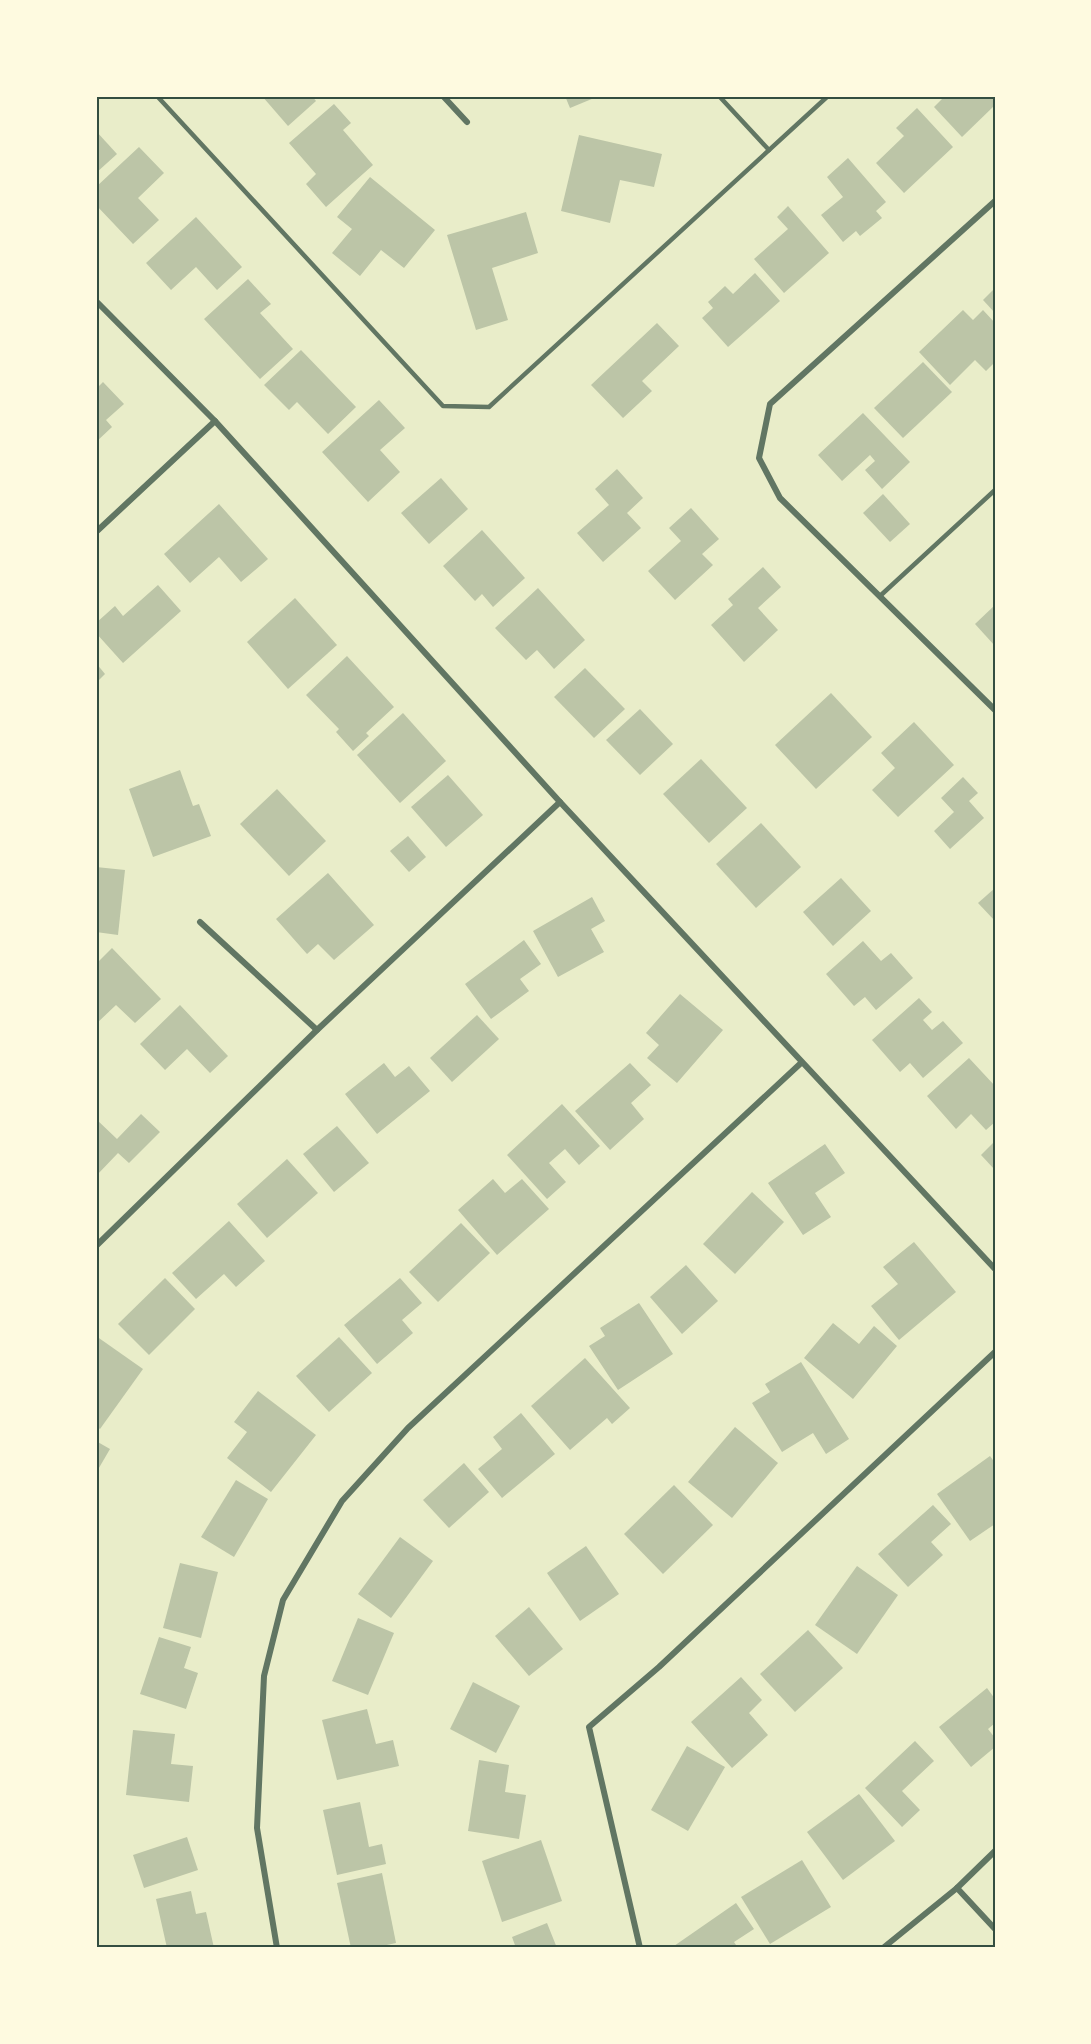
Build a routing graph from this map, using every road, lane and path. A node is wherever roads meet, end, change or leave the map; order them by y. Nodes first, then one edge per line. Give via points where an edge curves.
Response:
1 (157, 96) edge
2 (442, 96) edge
3 (719, 96) edge
4 (828, 96) edge
5 (467, 122) dead end
6 (769, 150) junction
7 (995, 201) edge
8 (96, 301) edge
9 (215, 421) junction
10 (995, 490) edge
11 (96, 532) edge
12 (880, 597) junction
13 (995, 710) edge
14 (560, 802) junction
15 (200, 922) dead end
16 (317, 1030) junction
17 (801, 1063) junction
18 (96, 1246) edge
19 (995, 1269) edge
20 (995, 1352) edge
21 (995, 1851) edge
22 (957, 1888) junction
23 (995, 1929) edge
24 (276, 1948) edge
25 (640, 1948) edge
26 (883, 1948) edge

1 - 6 lane via 443,406 489,407
2 - 5 street
3 - 6 lane
4 - 6 lane
7 - 12 street via 770,404 759,458 780,498
8 - 9 street
9 - 11 street
9 - 14 street
10 - 12 lane
12 - 13 street
14 - 16 street
14 - 17 street
15 - 16 street
16 - 18 street
17 - 19 street
17 - 24 street via 408,1428 342,1501 283,1600 264,1676 257,1828
20 - 25 street via 659,1667 589,1727
21 - 22 street
22 - 23 street
22 - 26 street

